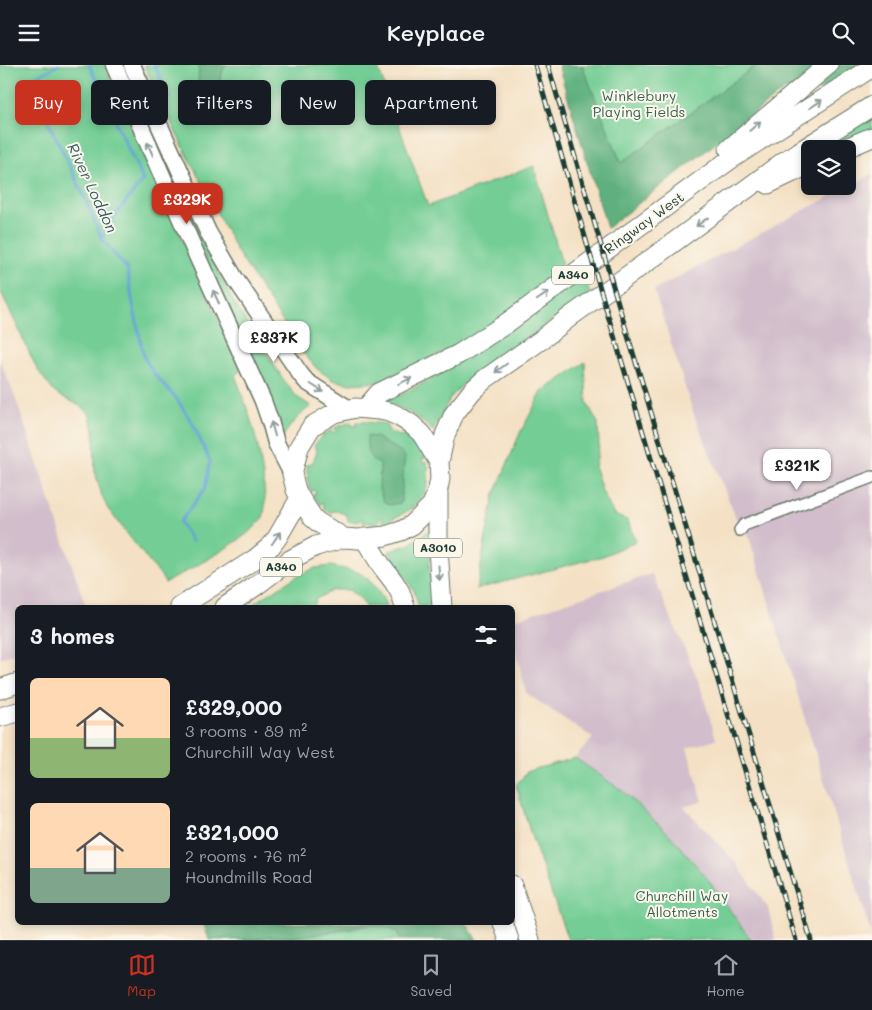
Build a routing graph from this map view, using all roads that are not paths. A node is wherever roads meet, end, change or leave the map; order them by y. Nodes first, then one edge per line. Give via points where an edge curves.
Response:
1 (114, 65) edge
2 (132, 65) edge
3 (828, 65) edge
4 (872, 67) edge
5 (872, 106) edge
6 (872, 137) edge
7 (856, 144) edge
8 (801, 168) edge
9 (724, 206) junction
10 (638, 226) junction
11 (357, 409) junction
12 (439, 462) junction
13 (292, 474) junction
14 (872, 477) edge
15 (438, 489) junction
16 (300, 498) junction
17 (740, 531) dead end
18 (344, 538) junction
19 (364, 538) junction
20 (183, 605) edge
21 (228, 605) edge
22 (404, 605) edge
23 (442, 605) edge
24 (15, 684) edge
25 (0, 689) edge
26 (15, 712) edge
27 (0, 717) edge
28 (515, 894) edge
29 (530, 940) edge

13 -> 1 main road
2 -> 11 main road via 208,232 236,280 307,382
10 -> 3 main road
10 -> 4 main road, Ringway West / A340 via 728,161
5 - 9 main road, A340 via 786,160
6 - 7 main road
8 - 9 main road
9 -> 12 main road, A340 via 485,379 454,414
11 -> 10 main road, Ringway West / A340 via 379,393 459,354 504,325
11 - 12 main road via 379,409 411,424 422,434
11 - 13 main road via 334,413 312,426 299,447
12 - 15 main road
13 - 16 main road
14 - 17 street via 744,525
15 - 19 main road via 432,505 412,525 386,536
15 -> 23 main road, A3010
16 - 18 main road via 319,523
20 -> 16 main road, A340 via 270,546
18 - 19 main road
18 - 21 main road, A340 via 316,546 290,560
19 - 22 main road via 394,582
24 - 25 main road
26 - 27 main road
28 - 29 main road

